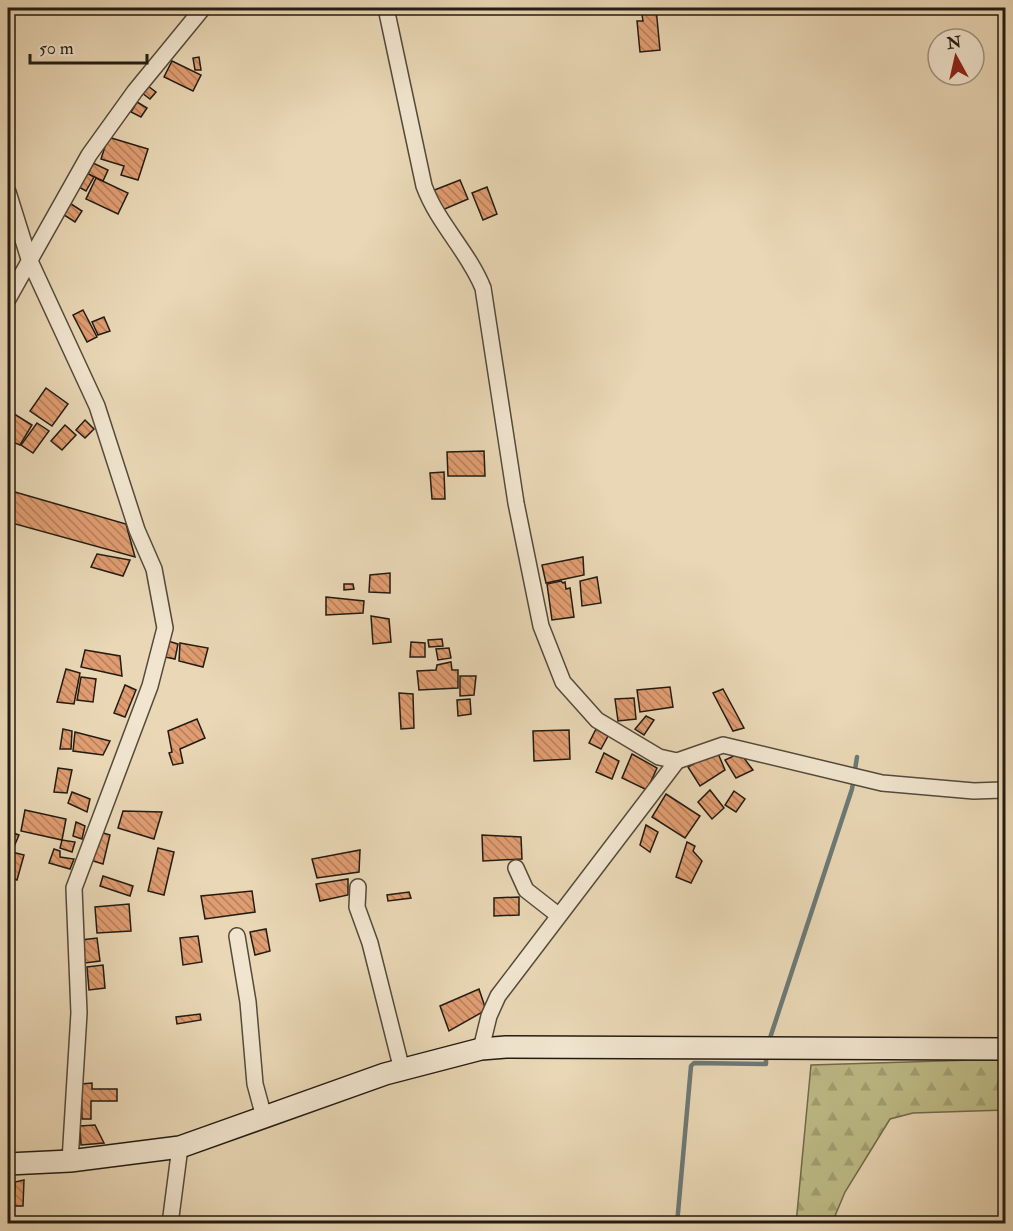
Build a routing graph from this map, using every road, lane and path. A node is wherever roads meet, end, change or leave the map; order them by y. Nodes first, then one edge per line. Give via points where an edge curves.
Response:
1 (203, 8) edge
2 (386, 8) edge
3 (8, 192) edge
4 (29, 259) junction
5 (8, 299) edge
6 (677, 761) junction
7 (1004, 788) edge
8 (516, 868) dead end
9 (358, 887) dead end
10 (558, 915) junction
11 (237, 936) dead end
12 (482, 1049) junction
13 (1005, 1049) edge
14 (402, 1070) junction
15 (264, 1117) junction
16 (180, 1147) junction
17 (70, 1161) junction
18 (8, 1164) edge
19 (170, 1224) edge

1 - 4 street via 89,155
2 - 6 street via 424,186 435,214 474,266 483,288 516,503 541,626 563,682 597,720 659,757
3 - 4 street
4 - 5 street
4 - 17 street via 97,406 154,570 165,627 150,686 74,888 79,1012
6 - 7 street via 723,745 882,783 974,791
6 - 10 street
8 - 10 street via 526,890
9 - 14 street via 357,907
10 - 12 street via 498,996
11 - 15 street via 255,1084
12 - 13 street
12 - 14 street
14 - 15 street
15 - 16 street
16 - 17 street
16 - 19 street
17 - 18 street

